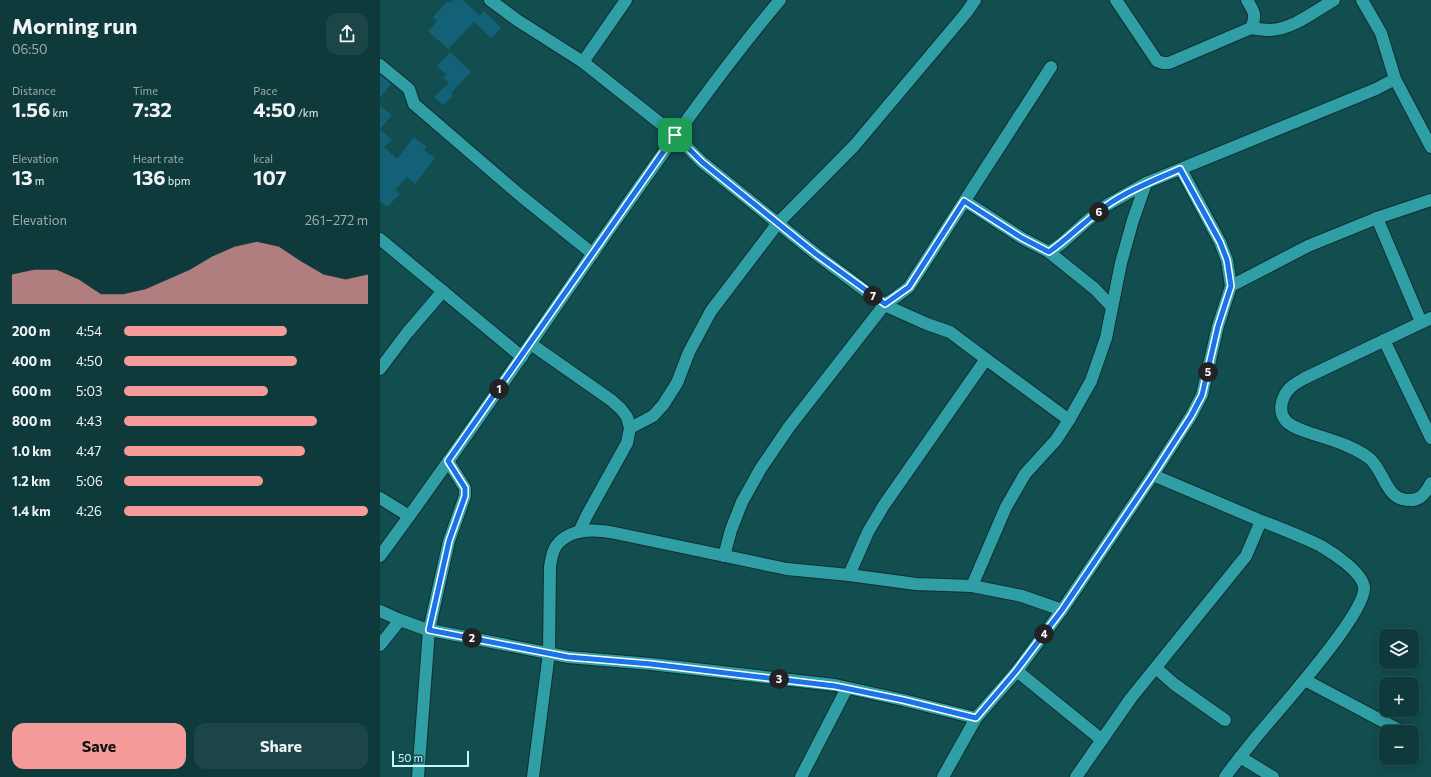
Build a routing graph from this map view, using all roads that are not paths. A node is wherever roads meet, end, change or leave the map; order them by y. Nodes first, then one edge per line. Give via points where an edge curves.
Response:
1 (490, 0) edge
2 (626, 0) edge
3 (780, 0) edge
4 (975, 0) edge
5 (1116, 0) edge
6 (1248, 0) edge
7 (1334, 0) edge
8 (1362, 0) edge
9 (1251, 28) junction
10 (582, 62) junction
11 (380, 64) edge
12 (1051, 67) dead end
13 (1395, 79) junction
14 (675, 135) junction
15 (1431, 147) edge
16 (1180, 169) junction
17 (1146, 183) junction
18 (1431, 200) edge
19 (964, 201) junction
20 (1377, 218) junction
21 (778, 223) junction
22 (380, 239) edge
23 (1049, 252) junction
24 (593, 254) junction
25 (1231, 286) junction
26 (443, 291) junction
27 (885, 304) junction
28 (1112, 306) junction
29 (1426, 320) edge
30 (1384, 340) junction
31 (531, 344) junction
32 (522, 357) junction
33 (986, 359) junction
34 (380, 369) edge
35 (1069, 420) junction
36 (630, 428) junction
37 (1431, 438) edge
38 (448, 461) junction
39 (1153, 475) junction
40 (1431, 483) edge
41 (380, 498) edge
42 (410, 516) junction
43 (1261, 521) junction
44 (579, 532) junction
45 (380, 556) edge
46 (724, 556) junction
47 (849, 575) junction
48 (972, 586) junction
49 (380, 610) edge
50 (1062, 610) junction
51 (400, 620) junction
52 (429, 630) junction
53 (380, 645) edge
54 (549, 653) junction
55 (1156, 668) junction
56 (1016, 671) junction
57 (1305, 680) junction
58 (847, 688) junction
59 (976, 718) junction
60 (1225, 720) dead end
61 (1390, 725) edge
62 (1102, 740) junction
63 (1240, 757) junction
64 (536, 776) edge
65 (418, 777) edge
66 (801, 777) edge
67 (943, 777) edge
68 (1076, 777) edge
69 (1225, 777) edge
70 (1273, 777) edge

1 - 10 street
2 - 10 street
3 - 14 street
4 - 21 street via 854,146
5 - 9 street via 1157,61 1163,64
6 - 9 street via 1255,20
7 - 9 street via 1281,28
8 - 13 street via 1381,33
10 - 14 street
11 - 24 street via 409,89 414,104 520,196
12 - 19 street
13 - 15 street
13 - 16 street
14 - 21 street via 702,162
14 - 24 street
16 - 17 street
16 - 25 street via 1220,242 1227,260
17 - 23 street via 1107,205
17 - 28 street via 1121,263
18 - 20 street
19 - 23 street
19 - 27 street via 909,287
20 - 25 street via 1308,246
20 - 29 street
21 - 27 street
21 - 36 street via 712,311 689,352 677,383 663,405 653,416
22 - 26 street
23 - 28 street
24 - 31 street
25 - 39 street via 1218,326 1202,395
26 - 32 street
26 - 34 street
27 - 33 street via 950,332
27 - 46 street via 789,427 761,468 742,502
28 - 35 street via 1106,338 1091,381
29 - 30 street
30 - 37 street
30 - 40 street via 1305,378 1290,388 1282,399 1281,411 1286,421 1296,428 1351,448 1370,459 1395,496 1404,500 1415,500 1423,496
31 - 32 street
31 - 36 street via 611,400 627,417
32 - 38 street
33 - 35 street
33 - 47 street via 884,505 868,532
35 - 48 street via 1056,440 1025,474 1006,506
36 - 44 street via 627,443
38 - 42 street
38 - 52 street via 465,488 465,496 449,541
39 - 43 street
39 - 50 street
41 - 42 street
42 - 45 street
43 - 55 street via 1246,556
43 - 57 street via 1322,547 1346,563 1364,587 1356,612
44 - 46 street via 591,530 615,533
44 - 54 street via 561,541 552,554
46 - 47 street via 787,569
47 - 48 street via 916,584
48 - 50 street via 1022,596
49 - 51 street
50 - 56 street
51 - 52 street
51 - 53 street
52 - 54 street
52 - 65 street
54 - 58 street via 745,674
54 - 64 street
55 - 60 street
55 - 62 street
56 - 59 street
56 - 62 street
57 - 61 street
57 - 63 street
58 - 59 street
58 - 66 street
59 - 67 street
62 - 68 street
63 - 69 street
63 - 70 street

